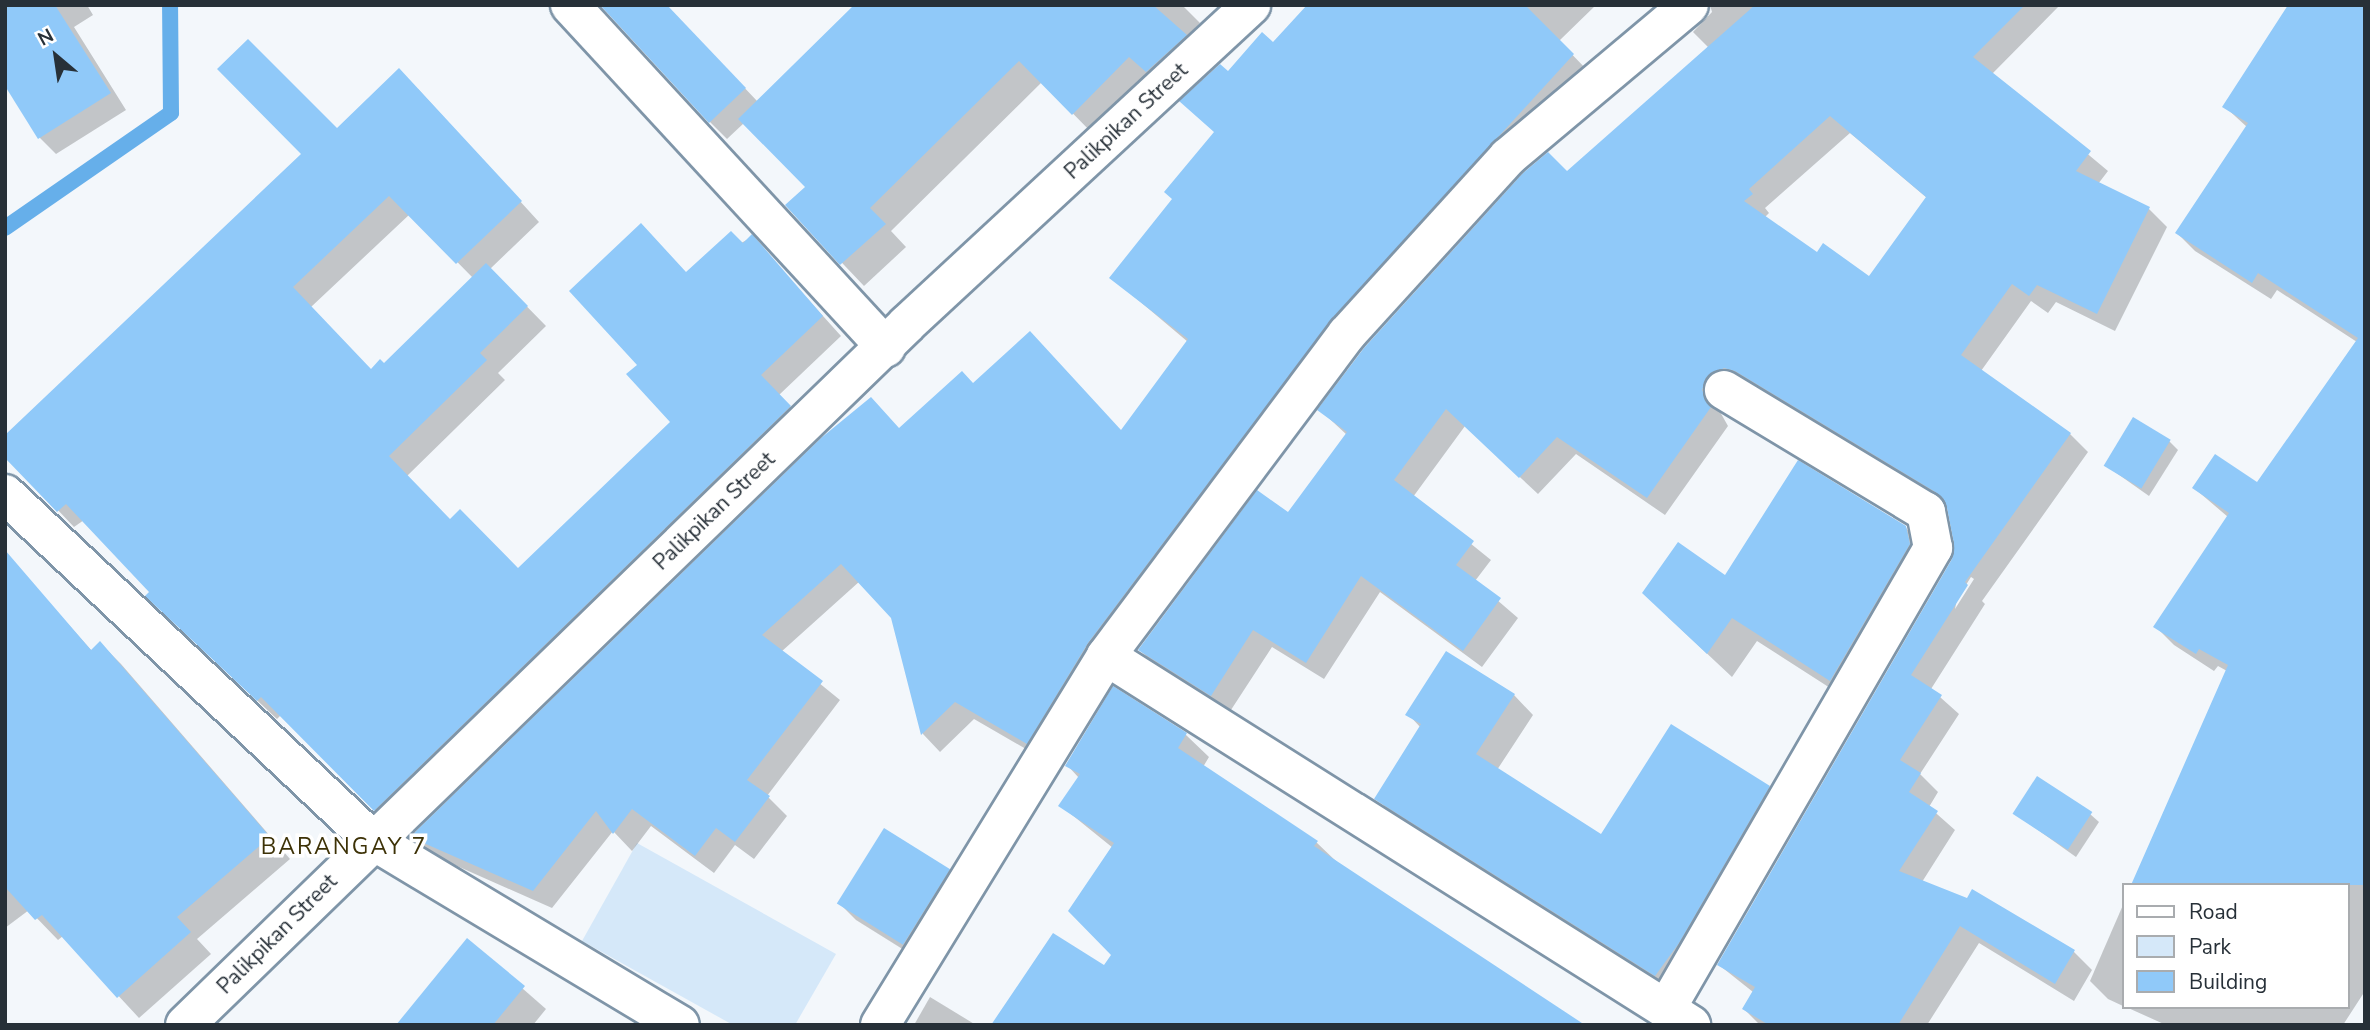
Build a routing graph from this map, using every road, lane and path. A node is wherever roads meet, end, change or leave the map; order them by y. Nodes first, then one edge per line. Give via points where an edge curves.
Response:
1 (570, 5) edge
2 (1251, 5) edge
3 (1689, 5) edge
4 (886, 347) junction
5 (1724, 390) dead end
6 (5, 494) edge
7 (1106, 656) junction
8 (372, 840) junction
9 (1678, 1017) edge
10 (185, 1025) edge
11 (680, 1025) edge
12 (880, 1025) edge

1 - 4 street
2 - 4 street, Palikpikan Street
3 - 7 street via 1508,157 1347,334
4 - 8 street, Palikpikan Street
5 - 9 street via 1926,512 1933,548
6 - 8 street
7 - 9 street
7 - 12 street
8 - 10 street, Palikpikan Street
8 - 11 street

